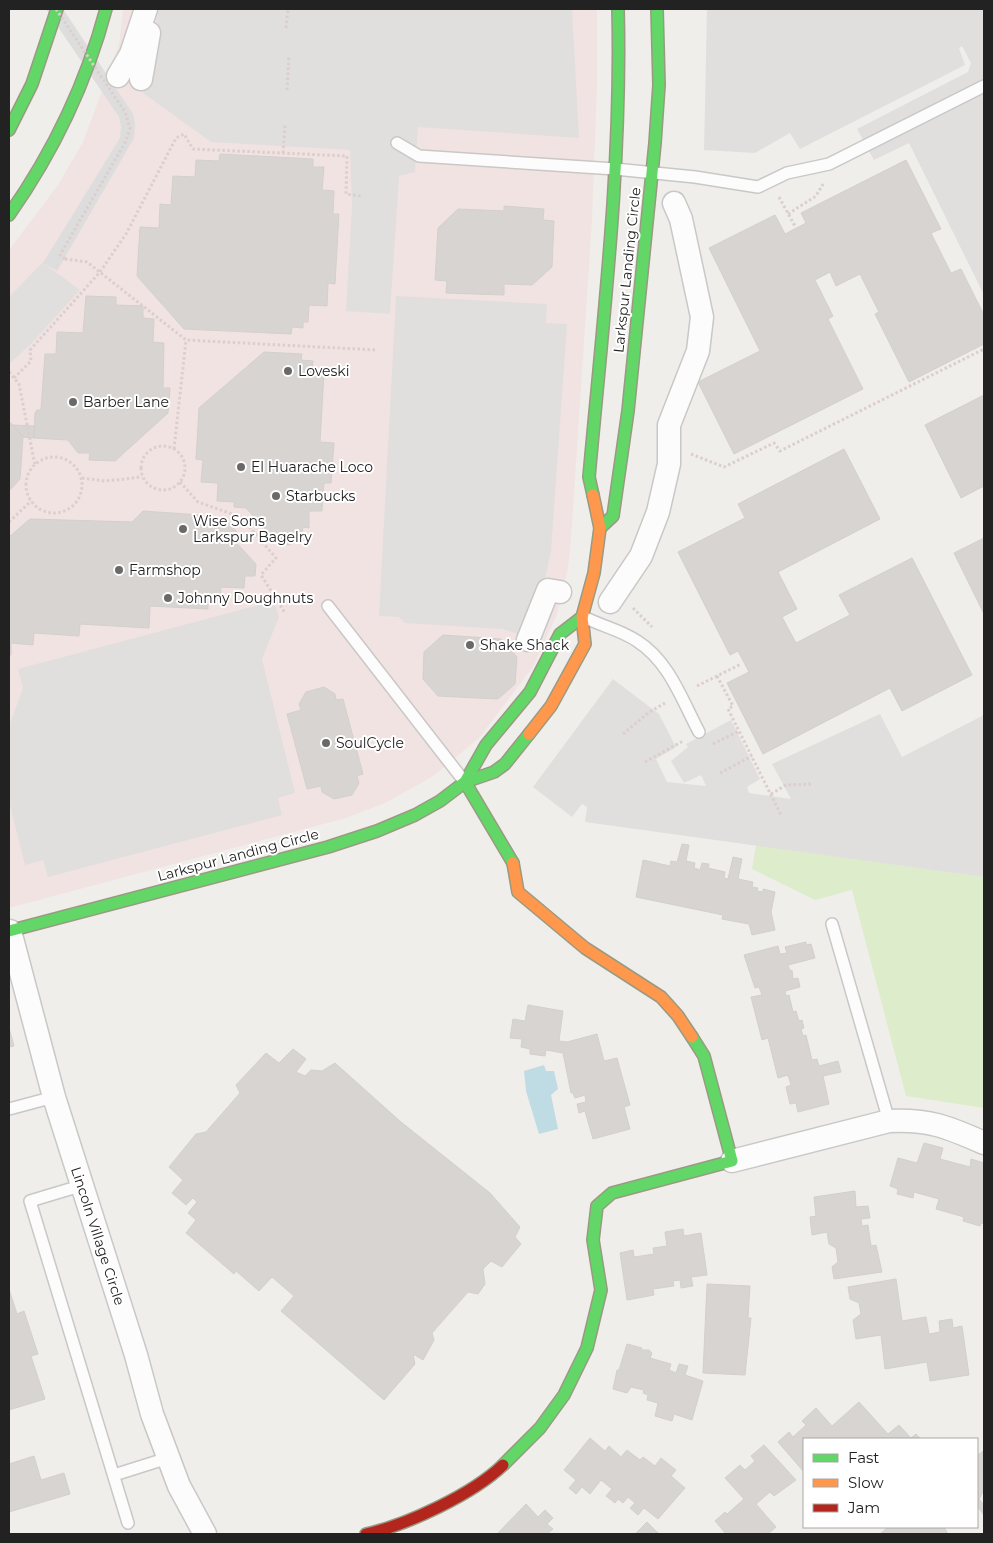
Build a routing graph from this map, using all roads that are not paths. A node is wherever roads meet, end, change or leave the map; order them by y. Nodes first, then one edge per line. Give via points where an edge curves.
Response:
1 (56, 9) edge
2 (106, 9) edge
3 (146, 9) edge
4 (155, 9) edge
5 (618, 9) edge
6 (657, 9) edge
7 (118, 76) dead end
8 (141, 79) dead end
9 (984, 86) edge
10 (9, 130) edge
11 (397, 143) dead end
12 (615, 169) junction
13 (652, 173) junction
14 (674, 203) dead end
15 (9, 215) edge
16 (600, 528) junction
17 (560, 592) dead end
18 (610, 602) dead end
19 (328, 606) dead end
20 (582, 617) junction
21 (528, 640) dead end
22 (699, 732) road end
23 (465, 782) junction
24 (832, 924) dead end
25 (9, 930) edge
26 (54, 1097) junction
27 (9, 1109) edge
28 (889, 1121) junction
29 (984, 1143) edge
30 (732, 1161) junction
31 (80, 1186) junction
32 (168, 1458) junction
33 (114, 1475) junction
34 (128, 1523) dead end
35 (205, 1534) edge
36 (366, 1534) edge

1 - 10 main road via 32,84
2 - 15 main road via 92,61 70,113 44,163
3 - 7 street via 130,54
4 - 8 street
5 - 12 main road, Larkspur Landing Circle via 620,84
6 - 13 main road, Larkspur Landing Circle via 659,84
9 - 13 lane via 829,164 787,173 758,188
11 - 12 lane via 419,156
12 - 13 lane
12 - 16 main road, Larkspur Landing Circle via 589,477
13 - 16 main road, Larkspur Landing Circle via 615,506 613,516
14 - 18 street via 681,219 702,317 698,351 669,425 668,460 658,512 641,556
16 - 20 main road, Larkspur Landing Circle via 594,573
17 - 21 street via 548,590
19 - 23 lane
20 - 22 lane via 636,640 654,655 673,682
20 - 23 main road, Larkspur Landing Circle via 560,634 530,692 482,751
20 - 23 main road, Larkspur Landing Circle via 584,644 551,706 505,764 494,772
23 - 25 main road, Larkspur Landing Circle via 440,801 354,840
23 - 30 main road via 513,863 518,892 585,948 661,997 678,1016 704,1056
24 - 28 lane
25 - 26 street, Lincoln Village Circle
26 - 27 lane
26 - 31 street, Lincoln Village Circle
28 - 29 street via 916,1120 940,1125
28 - 30 street
30 - 36 main road via 612,1193 597,1206 593,1240 601,1290 587,1348 564,1395 517,1452 469,1492 384,1530
31 - 32 street, Lincoln Village Circle
31 - 33 lane via 30,1201
32 - 33 lane
32 - 35 street, Lincoln Village Circle
33 - 34 lane

